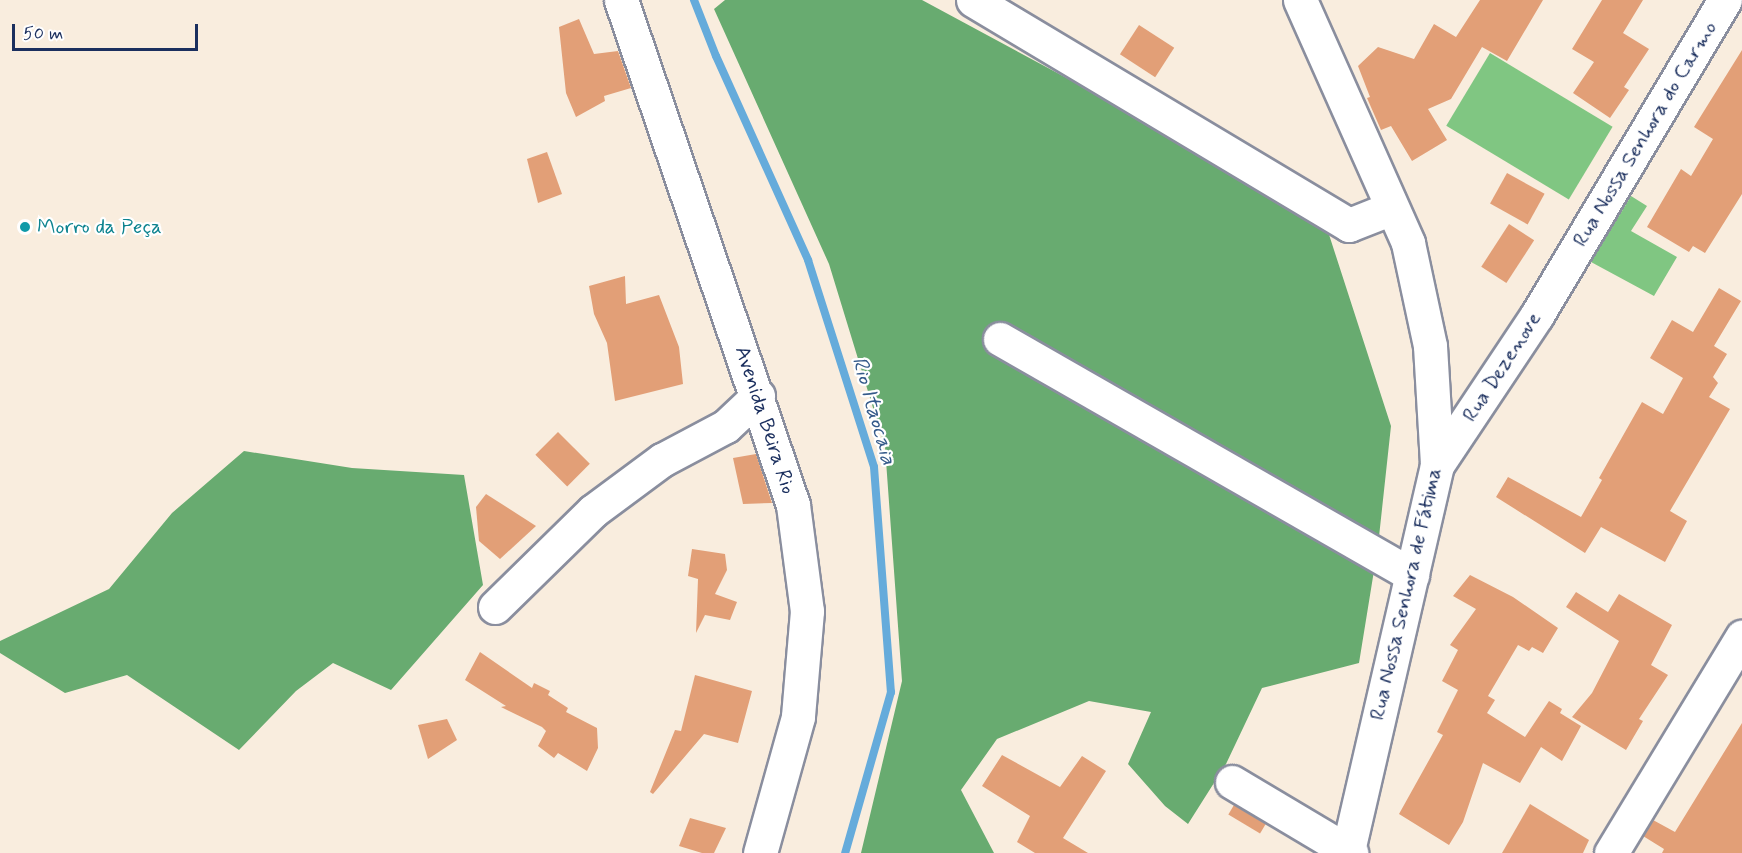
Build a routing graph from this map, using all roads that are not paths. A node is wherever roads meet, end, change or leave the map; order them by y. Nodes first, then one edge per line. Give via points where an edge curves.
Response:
1 (621, 0) edge
2 (973, 0) edge
3 (1725, 0) edge
4 (1310, 6) edge
5 (1392, 208) junction
6 (1564, 267) joint
7 (1000, 339) dead end
8 (758, 396) junction
9 (1437, 465) junction
10 (1412, 575) junction
11 (495, 607) dead end
12 (1742, 637) edge
13 (1232, 782) dead end
14 (1350, 852) edge
15 (760, 853) edge
16 (1611, 853) edge

1 - 8 street, Avenida Beira Rio
2 - 5 street via 1349,225
3 - 6 street, Rua Nossa Senhora do Carmo
4 - 5 street, Rua Nossa Senhora de Fátima
5 - 9 street, Rua Nossa Senhora de Fátima via 1408,243 1430,346
6 - 9 street, Rua Dezenove
7 - 10 street
8 - 11 street via 726,426 662,460 593,511
8 - 15 street, Avenida Beira Rio via 793,505 807,611 798,717
9 - 10 street, Rua Nossa Senhora de Fátima
10 - 14 street, Rua Nossa Senhora de Fátima
12 - 16 street
13 - 14 street

